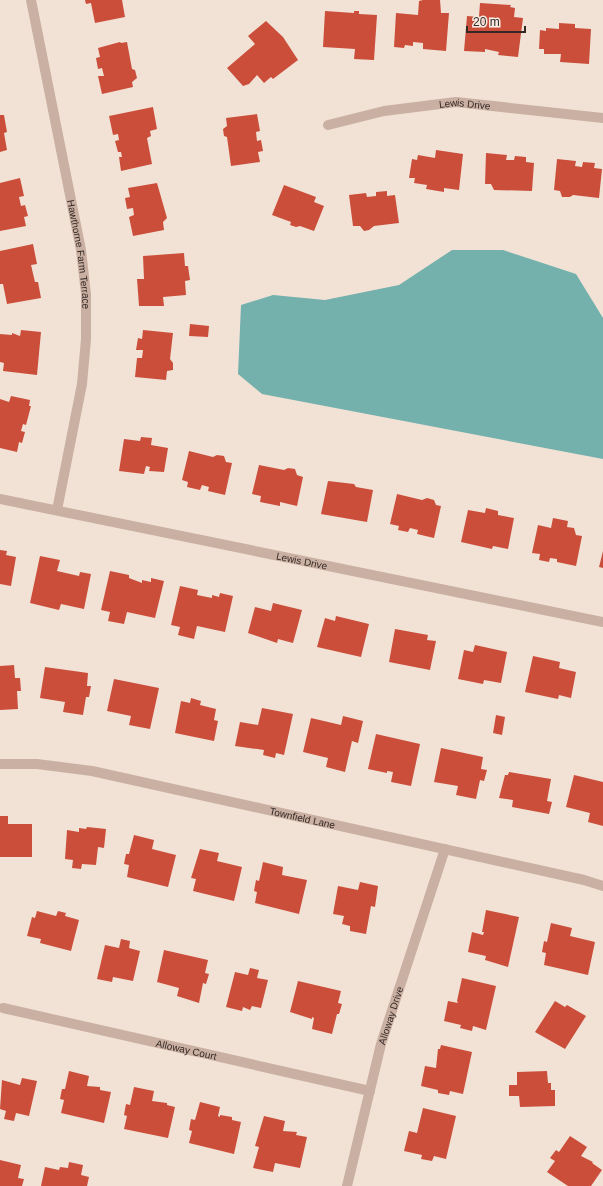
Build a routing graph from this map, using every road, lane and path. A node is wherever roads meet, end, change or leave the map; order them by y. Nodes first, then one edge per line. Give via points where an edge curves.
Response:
1 (32, 0) edge
2 (603, 118) edge
3 (328, 125) dead end
4 (0, 499) edge
5 (57, 510) junction
6 (603, 622) edge
7 (0, 764) edge
8 (445, 849) junction
9 (603, 886) edge
10 (3, 1008) dead end
11 (370, 1091) junction
12 (346, 1186) edge

1 - 5 street, Hawthorne Farm Terrace via 82,250 86,294 82,384
2 - 3 street, Lewis Drive via 456,102 384,111
4 - 5 street, Lewis Drive
5 - 6 street, Lewis Drive
7 - 8 street, Townfield Lane via 37,764 92,771
8 - 9 street, Townfield Lane
8 - 11 street, Alloway Drive via 381,1044
10 - 11 street, Alloway Court
11 - 12 street, Alloway Drive

